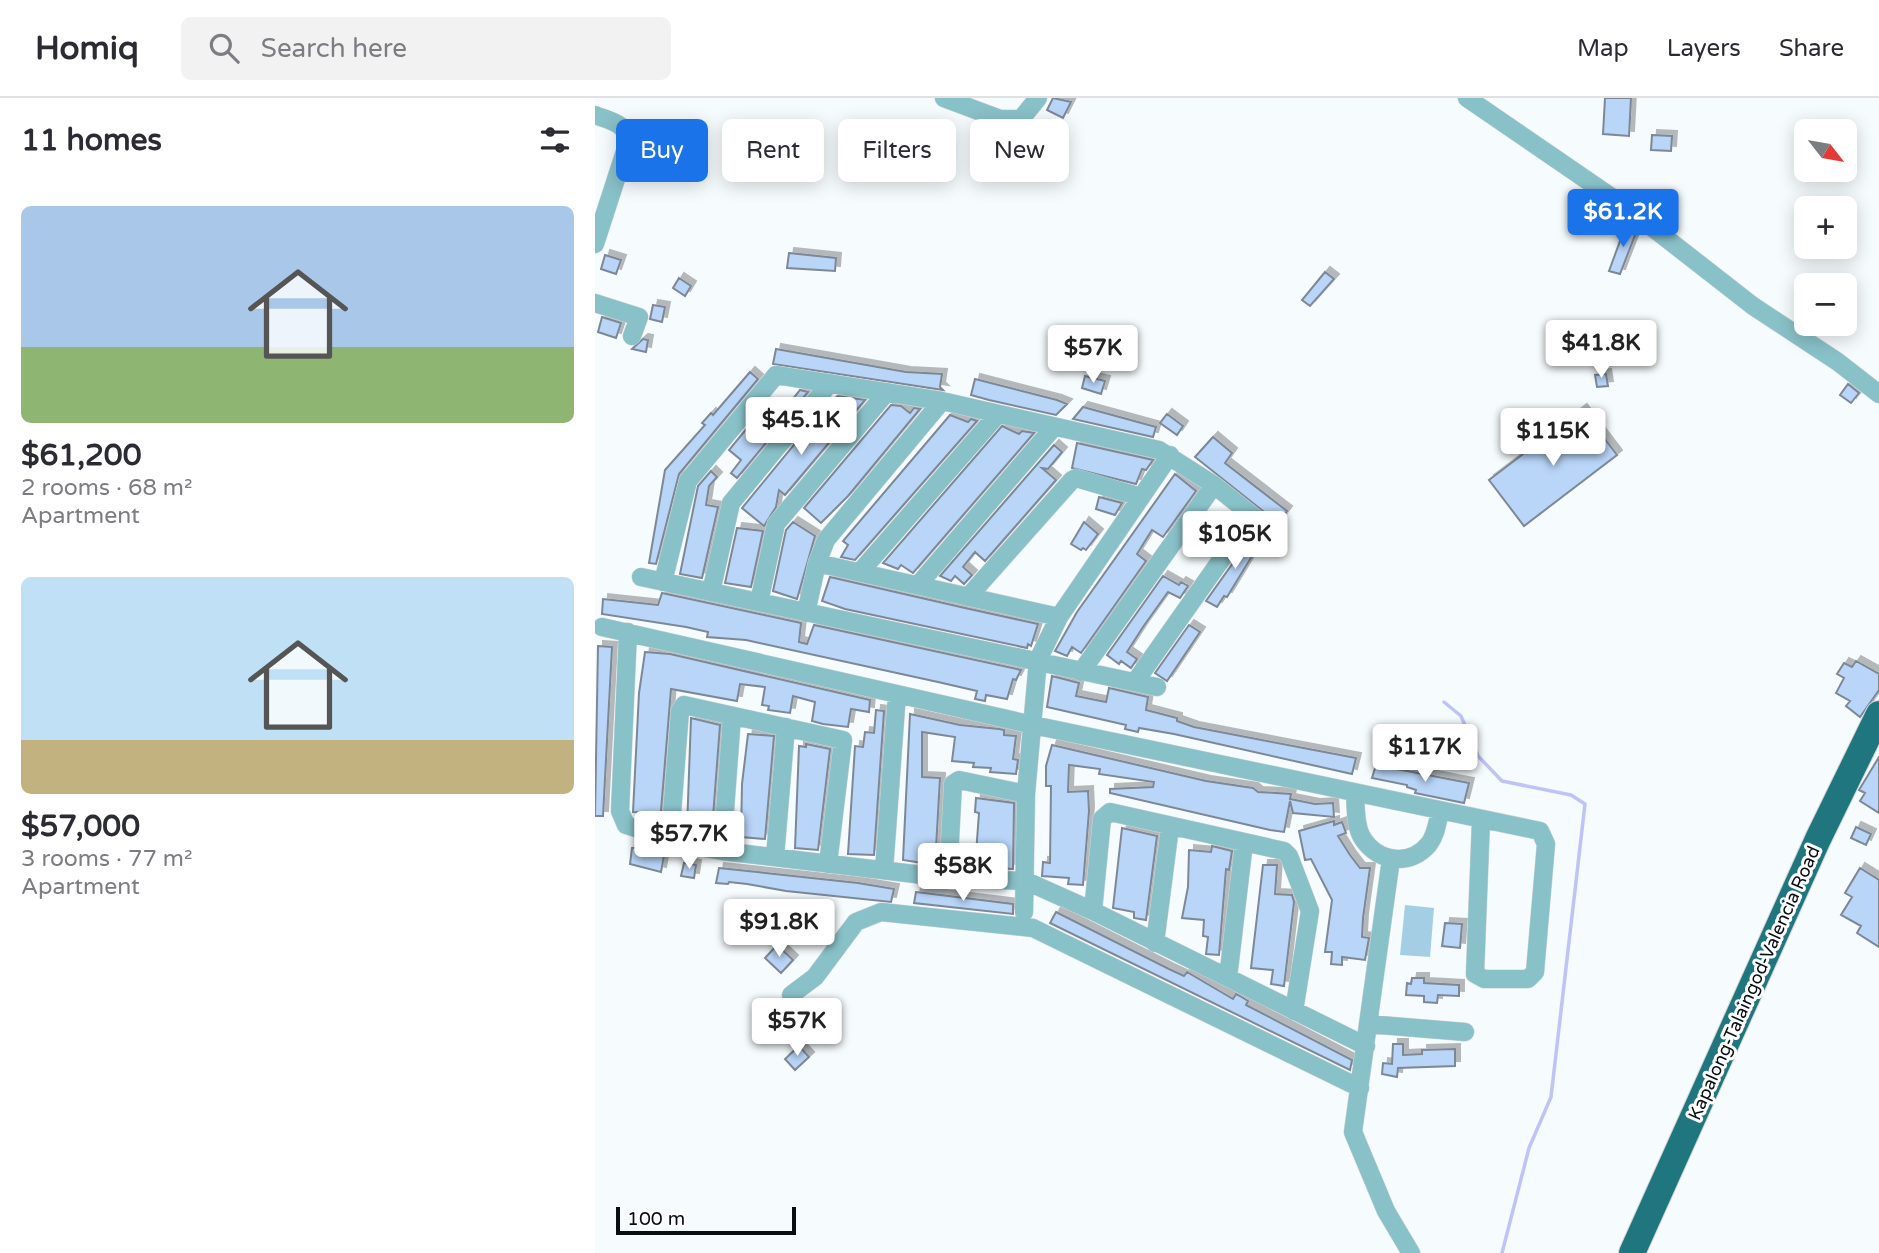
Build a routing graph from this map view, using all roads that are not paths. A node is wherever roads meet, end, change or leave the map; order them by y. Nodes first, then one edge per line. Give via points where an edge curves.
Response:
1 (944, 98) edge
2 (1038, 98) edge
3 (1467, 98) edge
4 (595, 115) edge
5 (595, 244) edge
6 (595, 303) edge
7 (632, 337) dead end
8 (830, 383) junction
9 (887, 392) junction
10 (1879, 394) edge
11 (942, 401) junction
12 (998, 414) junction
13 (1054, 427) junction
14 (1170, 455) junction
15 (1214, 485) junction
16 (1141, 497) junction
17 (1252, 516) junction
18 (1268, 528) dead end
19 (817, 563) junction
20 (860, 572) junction
21 (641, 577) dead end
22 (663, 582) junction
23 (918, 585) junction
24 (711, 592) junction
25 (968, 597) junction
26 (758, 602) junction
27 (806, 613) junction
28 (1059, 617) junction
29 (602, 627) dead end
30 (628, 632) junction
31 (1038, 660) junction
32 (1081, 672) junction
33 (1135, 682) junction
34 (1157, 687) dead end
35 (897, 694) junction
36 (1879, 714) edge
37 (732, 716) junction
38 (1033, 725) junction
39 (786, 727) junction
40 (1871, 752) edge
41 (1026, 794) junction
42 (1355, 795) junction
43 (1440, 812) junction
44 (1481, 820) junction
45 (1170, 827) junction
46 (670, 839) junction
47 (1244, 843) junction
48 (722, 851) junction
49 (775, 857) junction
50 (1391, 859) junction
51 (828, 864) junction
52 (884, 870) junction
53 (948, 878) junction
54 (1026, 881) junction
55 (1093, 911) junction
56 (1024, 912) dead end
57 (1154, 943) junction
58 (1228, 978) junction
59 (791, 995) dead end
60 (1294, 1011) junction
61 (1368, 1024) junction
62 (1465, 1032) dead end
63 (1366, 1046) junction
64 (1360, 1088) junction
65 (1411, 1253) edge
66 (1632, 1253) edge

1 - 2 street via 1009,121 1021,119
3 - 10 street via 1626,207 1753,306
4 - 5 street via 620,124 628,142
6 - 7 street via 639,317
8 - 9 street
8 - 22 street via 772,377 688,481
8 - 24 street via 731,503
9 - 11 street
9 - 26 street via 776,524
11 - 12 street
11 - 19 street via 826,540
12 - 13 street
12 - 20 street
13 - 14 street
13 - 23 street
14 - 15 street
14 - 16 street
15 - 17 street
15 - 32 street
16 - 25 street via 1072,480
16 - 28 street
17 - 18 street
17 - 33 street
19 - 20 street
19 - 27 street
20 - 23 street
21 - 22 street
22 - 24 street
23 - 25 street
24 - 26 street
25 - 28 street
26 - 27 street
27 - 31 street
28 - 31 street
29 - 30 street
30 - 35 street
30 - 46 street via 621,817 626,825
31 - 32 street
31 - 38 street
32 - 33 street
33 - 34 street
35 - 38 street
35 - 52 street
36 - 40 highway, Kapalong-Talaingod-Valencia Road
37 - 39 street
37 - 46 street via 684,705 681,709
37 - 48 street
38 - 41 street
38 - 42 street
39 - 49 street
39 - 51 street via 844,741
40 - 66 highway, Kapalong-Talaingod-Valencia Road
41 - 53 street via 958,780 953,784
41 - 54 street
42 - 43 street
42 - 50 street via 1362,838
43 - 44 street
43 - 50 street via 1434,835 1424,849 1408,859
44 - 44 street via 1540,831 1545,836 1535,972 1528,979 1484,979 1475,974
45 - 47 street
45 - 55 street via 1109,812 1103,817
45 - 57 street
46 - 48 street
47 - 58 street
47 - 60 street via 1287,853 1309,906
48 - 49 street
49 - 51 street
50 - 61 street
51 - 52 street
52 - 53 street
53 - 54 street
54 - 55 street
54 - 56 street
55 - 57 street
57 - 58 street
58 - 60 street
59 - 64 street via 815,977 856,922 881,912 1033,928
60 - 63 street
61 - 62 street
61 - 63 street
63 - 64 street
64 - 65 street via 1355,1140 1386,1211

